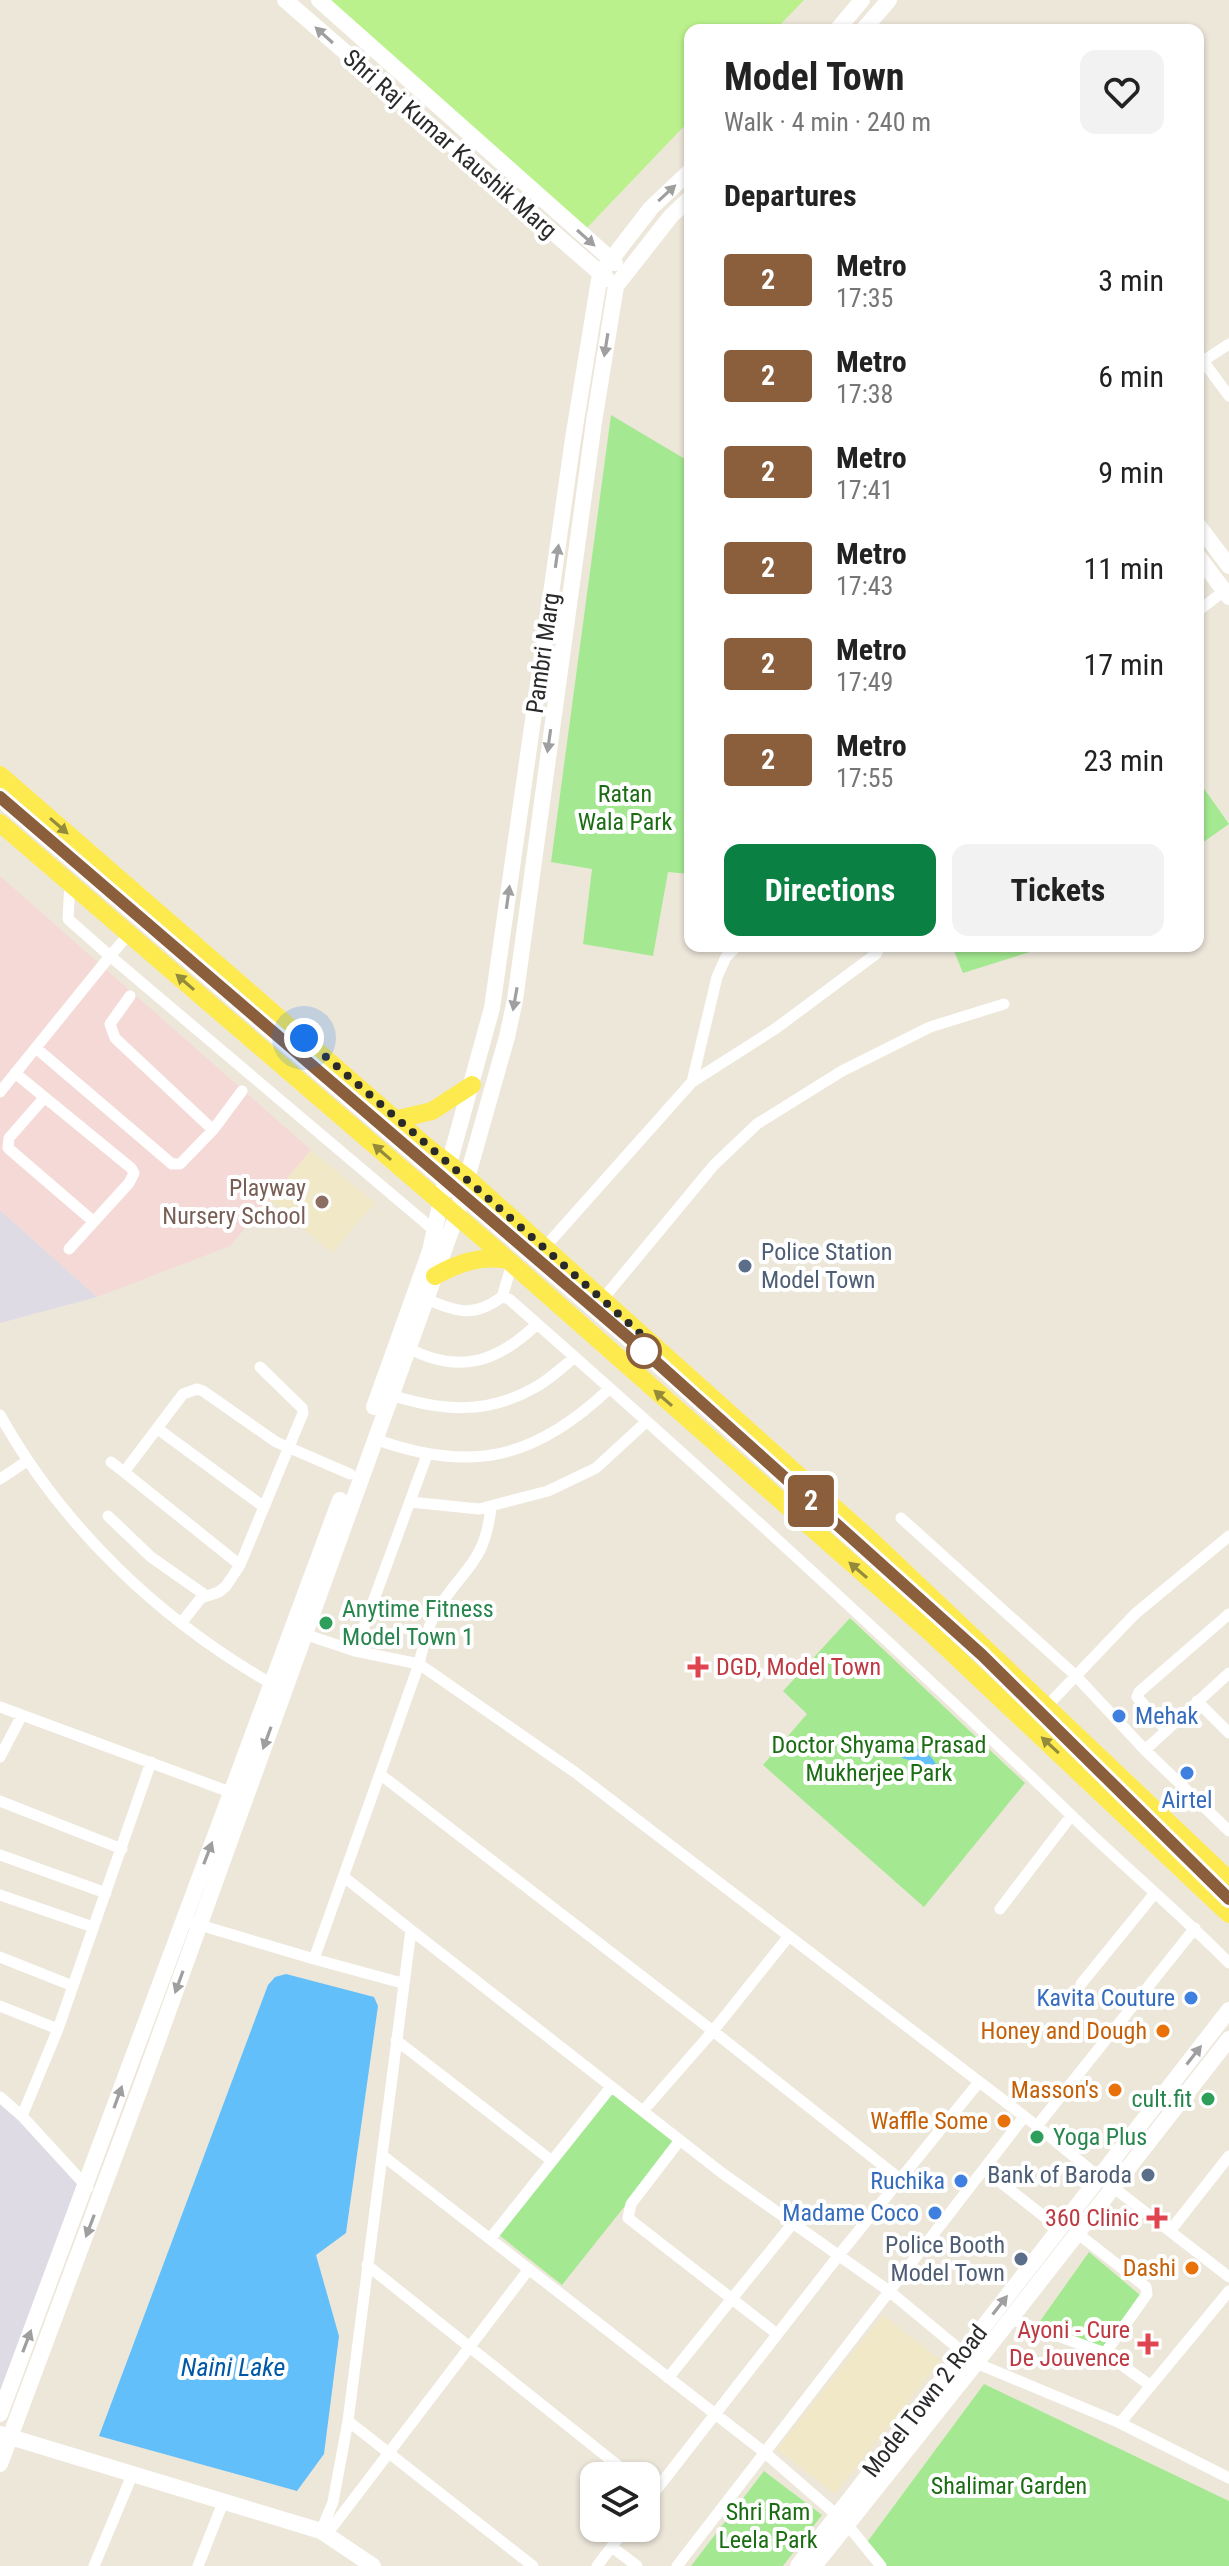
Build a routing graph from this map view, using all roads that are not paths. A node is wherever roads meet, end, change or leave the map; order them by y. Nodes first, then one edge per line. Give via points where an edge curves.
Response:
1 (285, 0) edge
2 (319, 0) edge
3 (862, 0) edge
4 (889, 0) edge
5 (842, 24) edge
6 (868, 24) edge
7 (684, 177) edge
8 (684, 204) edge
9 (609, 259) junction
10 (626, 271) junction
11 (600, 274) junction
12 (616, 286) junction
13 (1229, 344) edge
14 (1204, 360) edge
15 (1204, 362) edge
16 (1229, 396) edge
17 (1204, 533) edge
18 (1204, 564) edge
19 (1229, 566) edge
20 (1227, 594) edge
21 (1204, 607) edge
22 (539, 684) junction
23 (557, 687) junction
24 (0, 775) edge
25 (0, 823) edge
26 (70, 883) junction
27 (129, 934) junction
28 (731, 952) edge
29 (877, 952) edge
30 (110, 956) junction
31 (130, 996) dead end
32 (1004, 1004) dead end
33 (36, 1048) junction
34 (15, 1073) junction
35 (692, 1082) junction
36 (472, 1085) junction
37 (242, 1091) dead end
38 (0, 1092) edge
39 (44, 1098) junction
40 (398, 1119) junction
41 (213, 1130) junction
42 (449, 1164) junction
43 (466, 1177) junction
44 (441, 1203) junction
45 (456, 1217) junction
46 (94, 1222) junction
47 (435, 1231) junction
48 (545, 1247) junction
49 (69, 1249) dead end
50 (510, 1262) junction
51 (435, 1276) junction
52 (502, 1297) junction
53 (426, 1299) junction
54 (602, 1300) junction
55 (537, 1324) junction
56 (408, 1348) junction
57 (574, 1358) junction
58 (260, 1367) dead end
59 (609, 1389) junction
60 (391, 1395) junction
61 (0, 1415) edge
62 (646, 1422) junction
63 (158, 1429) junction
64 (375, 1439) junction
65 (289, 1449) junction
66 (427, 1455) junction
67 (27, 1461) junction
68 (111, 1462) dead end
69 (124, 1472) junction
70 (350, 1474) junction
71 (0, 1479) edge
72 (410, 1502) junction
73 (264, 1507) junction
74 (491, 1507) junction
75 (108, 1516) dead end
76 (901, 1518) dead end
77 (1229, 1536) edge
78 (240, 1565) junction
79 (205, 1595) junction
80 (1229, 1614) edge
81 (182, 1622) junction
82 (304, 1634) junction
83 (355, 1651) junction
84 (419, 1664) junction
85 (1229, 1673) edge
86 (1075, 1675) junction
87 (272, 1684) junction
88 (1197, 1701) junction
89 (1047, 1706) junction
90 (0, 1707) edge
91 (22, 1715) junction
92 (1166, 1730) junction
93 (1229, 1733) edge
94 (1145, 1750) junction
95 (0, 1757) edge
96 (151, 1762) junction
97 (381, 1775) junction
98 (238, 1795) junction
99 (0, 1801) edge
100 (1071, 1816) junction
101 (1229, 1831) edge
102 (122, 1849) junction
103 (0, 1855) edge
104 (344, 1877) junction
105 (1229, 1880) edge
106 (106, 1893) junction
107 (1155, 1893) junction
108 (0, 1895) edge
109 (1000, 1909) dead end
110 (1229, 1914) edge
111 (183, 1920) junction
112 (200, 1926) junction
113 (93, 1927) junction
114 (1195, 1928) junction
115 (411, 1930) junction
116 (789, 1936) junction
117 (0, 1957) edge
118 (314, 1959) junction
119 (1229, 1963) edge
120 (402, 1983) junction
121 (1081, 1984) dead end
122 (73, 1986) junction
123 (0, 2006) edge
124 (1229, 2010) edge
125 (58, 2029) junction
126 (713, 2031) junction
127 (1229, 2039) edge
128 (396, 2040) junction
129 (979, 2082) junction
130 (611, 2087) junction
131 (0, 2097) edge
132 (643, 2111) junction
133 (22, 2116) junction
134 (1024, 2117) junction
135 (1037, 2126) junction
136 (680, 2140) junction
137 (382, 2155) junction
138 (1229, 2156) edge
139 (552, 2161) junction
140 (985, 2170) junction
141 (900, 2179) junction
142 (1107, 2183) junction
143 (85, 2186) junction
144 (100, 2200) junction
145 (793, 2223) junction
146 (1060, 2229) junction
147 (1170, 2231) junction
148 (1077, 2233) junction
149 (490, 2239) junction
150 (839, 2255) junction
151 (367, 2265) junction
152 (529, 2269) junction
153 (1229, 2277) edge
154 (889, 2291) junction
155 (1229, 2291) edge
156 (731, 2298) junction
157 (1011, 2319) junction
158 (777, 2334) junction
159 (470, 2347) junction
160 (1105, 2353) junction
161 (969, 2358) junction
162 (668, 2378) junction
163 (1151, 2386) junction
164 (0, 2414) edge
165 (715, 2414) junction
166 (348, 2421) junction
167 (1120, 2423) junction
168 (5, 2436) edge
169 (764, 2452) junction
170 (388, 2453) junction
171 (614, 2462) edge
172 (0, 2464) edge
173 (133, 2473) junction
174 (1229, 2478) edge
175 (660, 2480) edge
176 (224, 2500) junction
177 (841, 2519) junction
178 (324, 2533) junction
179 (616, 2542) edge
180 (612, 2547) junction
181 (98, 2565) edge
182 (198, 2566) edge
183 (373, 2566) edge
184 (533, 2566) edge
185 (597, 2566) edge
186 (637, 2566) edge
187 (677, 2566) edge
188 (798, 2566) edge
189 (814, 2566) edge
190 (881, 2566) edge

11 -> 1 street, Shri Raj Kumar Kaushik Marg
2 -> 9 street, Shri Raj Kumar Kaushik Marg
3 - 5 street
4 - 6 street
9 -> 7 street, Pambri Marg
8 - 10 street, Pambri Marg
9 - 10 street, Shri Raj Kumar Kaushik Marg
9 - 11 street, Pambri Marg
10 - 12 street, Pambri Marg
11 - 12 street, Shri Raj Kumar Kaushik Marg
22 -> 11 street, Pambri Marg
12 -> 23 street, Pambri Marg
13 - 14 street
15 - 16 street
17 - 19 street
18 - 20 street
20 - 21 street
22 - 23 street
36 -> 22 street, Pambri Marg via 492,1008
23 -> 43 street, Pambri Marg via 515,1000
24 -> 40 main road
25 - 26 main road
26 - 27 main road
26 - 30 street via 68,919
27 - 30 street
44 -> 27 main road
28 - 35 street via 717,977
29 - 35 street via 775,1029
30 - 33 street
30 - 47 street
31 - 41 street via 114,1017 111,1031
32 - 54 street via 930,1027 842,1071 757,1124 714,1165
33 - 34 street
33 - 41 street via 172,1164 180,1164
34 - 38 street
34 - 39 street
35 - 48 street
36 - 40 main road via 432,1111
36 - 42 street, Pambri Marg
37 - 41 street
39 - 46 street via 9,1138 8,1148
39 - 46 street via 134,1173
40 - 42 main road
42 - 43 main road
42 - 44 street, Pambri Marg
43 - 45 street, Pambri Marg
43 - 48 main road
44 - 45 main road
44 - 47 street, Pambri Marg
45 - 50 main road
45 - 51 street, Pambri Marg
46 - 49 street
47 - 70 street, Pambri Marg
48 - 54 main road
50 - 51 main road via 469,1261
50 - 52 street
110 -> 50 main road via 931,1633
51 - 53 street, Pambri Marg
52 - 53 street via 470,1312
52 - 55 street
53 - 56 street, Pambri Marg
54 - 89 main road
55 - 56 street via 518,1342 482,1360 441,1361
55 - 57 street
56 - 60 street, Pambri Marg
57 - 59 street
57 - 60 street via 536,1388 497,1404 464,1409 424,1406
58 - 65 street via 302,1408
59 - 62 street
59 - 66 street via 556,1433 527,1446 464,1458
60 - 64 street, Pambri Marg
61 - 67 street
62 - 74 street via 574,1481
62 - 100 street
63 - 65 street via 183,1394 197,1389
63 - 69 street
63 - 73 street
64 - 66 street
64 - 82 street, Pambri Marg
65 - 70 street
65 - 73 street
66 - 72 street
67 - 71 street
67 - 81 street via 103,1556
68 - 69 street
69 - 78 street
70 - 87 street, Pambri Marg
72 - 74 street
72 - 83 street
73 - 78 street
74 - 84 street via 478,1558 434,1616
75 - 79 street via 151,1557
76 - 86 street
77 - 86 street via 1135,1614
78 - 79 street via 219,1592
79 - 81 street
80 - 92 street via 1139,1692 1140,1702
81 - 87 street
82 - 83 street
82 -> 98 street, Pambri Marg
83 - 84 street
84 - 97 street
84 - 116 street via 576,1773
85 - 88 street
86 - 89 street
86 - 94 street
87 - 98 street, Pambri Marg
88 - 92 street
88 - 93 street
89 - 105 main road
90 - 91 street
91 - 95 street
91 - 96 street
92 - 94 street
94 - 101 street
96 - 98 street
96 - 102 street
97 - 104 street
97 - 126 street
111 -> 98 street
98 - 112 street
99 - 102 street
100 - 107 street
100 - 109 street
102 - 106 street
103 - 106 street
104 - 115 street
104 - 118 street
106 - 113 street
107 - 114 street
107 - 121 street
108 - 113 street
111 - 112 street
143 -> 111 street
112 - 118 street
112 -> 144 street
113 - 122 street
114 - 119 street
114 - 135 street
115 - 120 street
115 - 130 street
116 - 126 street
116 - 129 street
117 - 122 street
118 - 120 street
120 - 128 street
122 - 125 street
123 - 125 street
142 -> 124 street, Model Town 2 Road
125 - 133 street
126 - 132 street
126 - 141 street
127 - 142 street, Model Town 2 Road
128 - 137 street
128 - 139 street
129 - 134 street
129 - 141 street
130 - 132 street
130 - 139 street
131 - 133 street
132 - 136 street
133 - 143 street
134 - 135 street
134 - 140 street
135 - 142 street
136 - 145 street
136 - 156 street via 631,2204 628,2218
137 - 149 street
137 - 151 street
138 - 147 street
139 - 149 street
140 - 146 street
140 - 154 street
141 - 150 street
142 - 146 street, Model Town 2 Road
142 - 147 street
142 - 148 street, Model Town 2 Road
143 - 144 street
164 -> 143 street
144 -> 168 street
145 - 150 street
145 - 156 street
161 -> 146 street, Model Town 2 Road
147 - 153 street
148 - 157 street, Model Town 2 Road
148 - 160 street via 1146,2287 1144,2300
149 - 152 street
150 - 154 street
150 - 158 street
151 - 159 street
151 - 166 street
152 - 159 street
152 - 162 street
154 - 161 street
154 - 169 street
155 - 163 street
156 - 158 street
156 - 162 street
157 - 160 street
157 - 161 street, Model Town 2 Road
158 - 165 street
159 - 170 street
159 - 171 street
160 - 163 street
161 - 167 street
161 - 177 street, Model Town 2 Road
162 - 165 street
163 - 167 street
165 - 169 street
165 - 175 street
166 - 170 street
166 - 178 street
167 - 174 street
168 - 172 street
168 - 173 street
169 - 177 street
169 - 187 street
170 - 178 street
170 - 184 street
173 - 176 street
173 - 181 street
176 - 178 street
176 - 182 street
177 - 188 street, Model Town 2 Road
177 - 189 street, Model Town 2 Road
177 - 190 street
178 - 183 street
179 - 180 street
180 - 185 street
180 - 186 street

